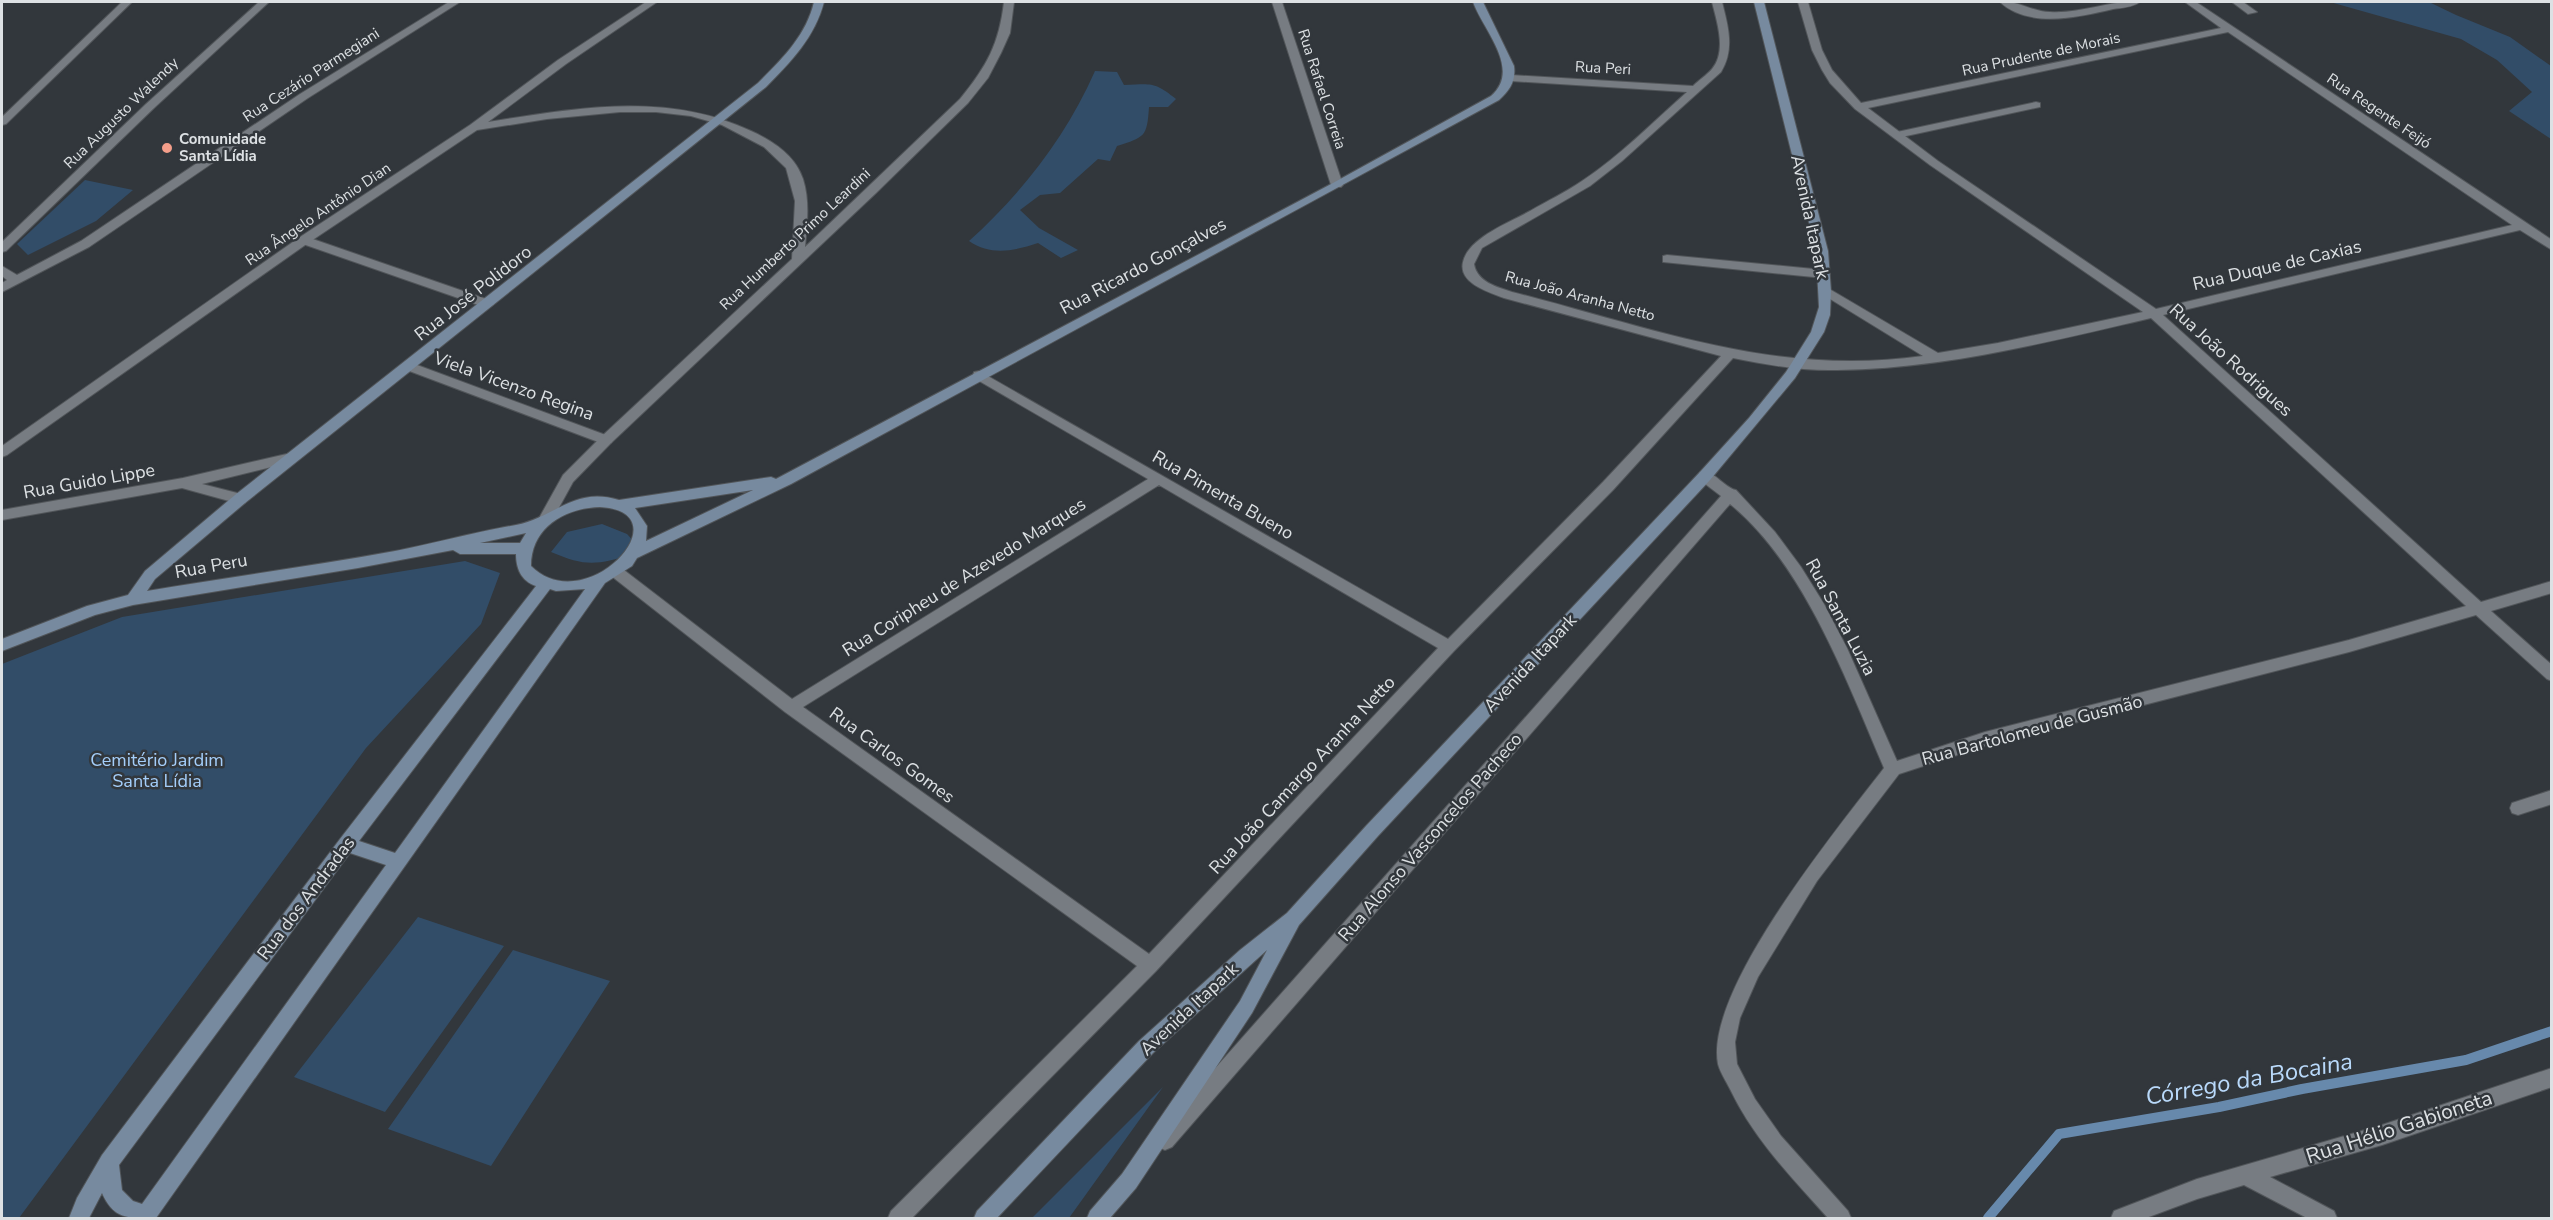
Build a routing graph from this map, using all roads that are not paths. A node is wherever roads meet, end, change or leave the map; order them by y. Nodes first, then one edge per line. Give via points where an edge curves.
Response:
1 (127, 2) edge
2 (264, 2) edge
3 (455, 2) edge
4 (652, 2) edge
5 (819, 2) edge
6 (1009, 2) edge
7 (1277, 2) edge
8 (1478, 2) edge
9 (1717, 2) edge
10 (1759, 2) edge
11 (1803, 2) edge
12 (2005, 2) edge
13 (2135, 2) edge
14 (2190, 2) edge
15 (2237, 2) edge
16 (2252, 12) dead end
17 (2229, 29) junction
18 (1511, 78) junction
19 (1695, 89) junction
20 (2036, 105) dead end
21 (1859, 107) junction
22 (718, 119) junction
23 (2, 122) edge
24 (474, 127) junction
25 (1897, 135) junction
26 (1337, 185) junction
27 (2522, 226) junction
28 (304, 240) junction
29 (2552, 246) edge
30 (2, 248) edge
31 (798, 258) junction
32 (1667, 260) dead end
33 (2, 270) edge
34 (1824, 274) junction
35 (16, 281) junction
36 (2, 288) edge
37 (1826, 291) junction
38 (488, 304) junction
39 (2153, 313) junction
40 (1730, 354) junction
41 (1935, 357) junction
42 (1798, 364) junction
43 (409, 366) junction
44 (979, 375) junction
45 (606, 440) junction
46 (2, 452) edge
47 (291, 458) junction
48 (1705, 476) junction
49 (568, 479) junction
50 (786, 480) junction
51 (1157, 480) junction
52 (183, 483) junction
53 (1731, 494) junction
54 (240, 499) junction
55 (574, 505) junction
56 (619, 505) junction
57 (2, 515) edge
58 (542, 522) junction
59 (523, 548) junction
60 (433, 549) junction
61 (634, 553) junction
62 (608, 575) junction
63 (545, 585) junction
64 (2552, 587) edge
65 (133, 599) junction
66 (2476, 609) junction
67 (2, 645) edge
68 (1449, 647) junction
69 (2552, 675) edge
70 (791, 707) junction
71 (1893, 769) junction
72 (2552, 797) edge
73 (2518, 808) dead end
74 (346, 844) junction
75 (400, 862) junction
76 (1293, 919) junction
77 (1150, 965) junction
78 (2552, 1077) edge
79 (109, 1162) junction
80 (2247, 1176) junction
81 (1129, 1181) junction
82 (145, 1217) edge
83 (79, 1218) edge
84 (898, 1218) edge
85 (984, 1218) edge
86 (1097, 1218) edge
87 (1841, 1218) edge
88 (2121, 1218) edge
89 (2327, 1218) edge

1 - 23 street
2 - 30 street, Rua Augusto Walendy
3 - 35 street, Rua Cezário Parmegiani via 304,96 86,244
4 - 24 street, Rua Ângelo Antônio Dian
5 - 22 street, Rua José Polidoro via 805,35 788,59
6 - 31 street, Rua Humberto Primo Leardini via 1005,33 996,53 964,101
7 - 26 street, Rua Rafael Correia
8 - 18 street
9 - 19 street, Rua João Aranha Netto via 1725,39 1723,61
10 - 34 street, Avenida Itapark via 1822,251
11 - 21 street via 1827,70
12 - 13 street via 2035,15 2055,17
14 - 17 street, Rua Regente Feijó
15 - 16 street
17 - 21 street, Rua Prudente de Morais
17 - 27 street, Rua Regente Feijó
18 - 19 street, Rua Peri
18 - 26 street, Rua Ricardo Gonçalves via 1495,98
19 - 40 street, Rua João Aranha Netto via 1586,184 1478,245 1470,254 1468,270 1486,287 1508,295
20 - 25 street
21 - 25 street, Rua João Rodrigues
22 - 24 street via 617,108
22 - 31 street via 779,151 792,168 801,212
22 - 38 street, Rua José Polidoro
24 - 28 street, Rua Ângelo Antônio Dian
25 - 39 street, Rua João Rodrigues
26 - 44 street, Rua Ricardo Gonçalves
27 - 29 street, Rua Regente Feijó
27 - 39 street, Rua Duque de Caxias
28 - 38 street
28 - 46 street, Rua Ângelo Antônio Dian
31 - 45 street, Rua Humberto Primo Leardini
32 - 34 street
33 - 35 street
34 - 37 street, Avenida Itapark
35 - 36 street, Rua Cezário Parmegiani
37 - 41 street
37 - 42 street, Avenida Itapark via 1817,336
38 - 43 street, Rua José Polidoro
39 - 41 street, Rua Duque de Caxias via 2045,338
39 - 66 street, Rua João Rodrigues
40 - 42 street, Rua João Aranha Netto
40 - 68 street, Rua João Camargo Aranha Netto via 1608,486
41 - 42 street, Rua Duque de Caxias via 1846,366
42 - 48 street, Avenida Itapark
43 - 45 street, Viela Vicenzo Regina
43 - 47 street, Rua José Polidoro
44 - 50 street, Rua Ricardo Gonçalves
44 - 51 street, Rua Pimenta Bueno
45 - 49 street, Rua Humberto Primo Leardini
47 - 52 street, Rua Guido Lippe
47 - 54 street, Rua José Polidoro
48 - 53 street, Rua Santa Luzia
48 - 76 street, Avenida Itapark
49 - 55 street
49 - 58 street, Rua Humberto Primo Leardini
50 - 56 street, Rua Ricardo Gonçalves
50 - 61 street, Rua Ricardo Gonçalves
51 - 68 street, Rua Pimenta Bueno
51 - 70 street, Rua Coripheu de Azevedo Marques
52 - 54 street, Rua Guido Lippe
52 - 57 street, Rua Guido Lippe
53 - 71 street, Rua Santa Luzia via 1796,568 1827,624
53 - 81 street, Rua Alonso Vasconcelos Pacheco
54 - 65 street, Rua José Polidoro via 150,575
55 - 56 street
55 - 58 street
56 - 61 street via 637,519 640,530
58 - 59 street
58 - 60 street, Rua Peru
59 - 60 street, Rua Peru
59 - 63 street via 525,570
60 - 65 street, Rua Peru
61 - 62 street
62 - 63 street via 581,585
62 - 70 street, Rua Carlos Gomes
62 - 75 street
63 - 74 street, Rua dos Andradas
64 - 66 street, Rua Bartolomeu de Gusmão
65 - 67 street, Rua Peru via 92,610
66 - 69 street, Rua João Rodrigues
66 - 71 street, Rua Bartolomeu de Gusmão via 2280,664 1985,739
68 - 77 street, Rua João Camargo Aranha Netto
70 - 77 street, Rua Carlos Gomes
71 - 87 street via 1811,876 1752,971 1731,1018 1726,1042 1728,1065 1748,1106 1774,1143
72 - 73 street
74 - 75 street
74 - 79 street, Rua dos Andradas
75 - 82 street
76 - 81 street, Rua Alonso Vasconcelos Pacheco via 1246,1007
76 - 85 street, Avenida Itapark via 1146,1047
77 - 84 street, Rua João Camargo Aranha Netto
78 - 80 street, Rua Hélio Gabioneta via 2382,1136
79 - 82 street via 109,1184 115,1201 129,1212
79 - 83 street, Rua dos Andradas
80 - 88 street, Rua Hélio Gabioneta via 2197,1189
80 - 89 street
81 - 86 street, Rua Alonso Vasconcelos Pacheco

